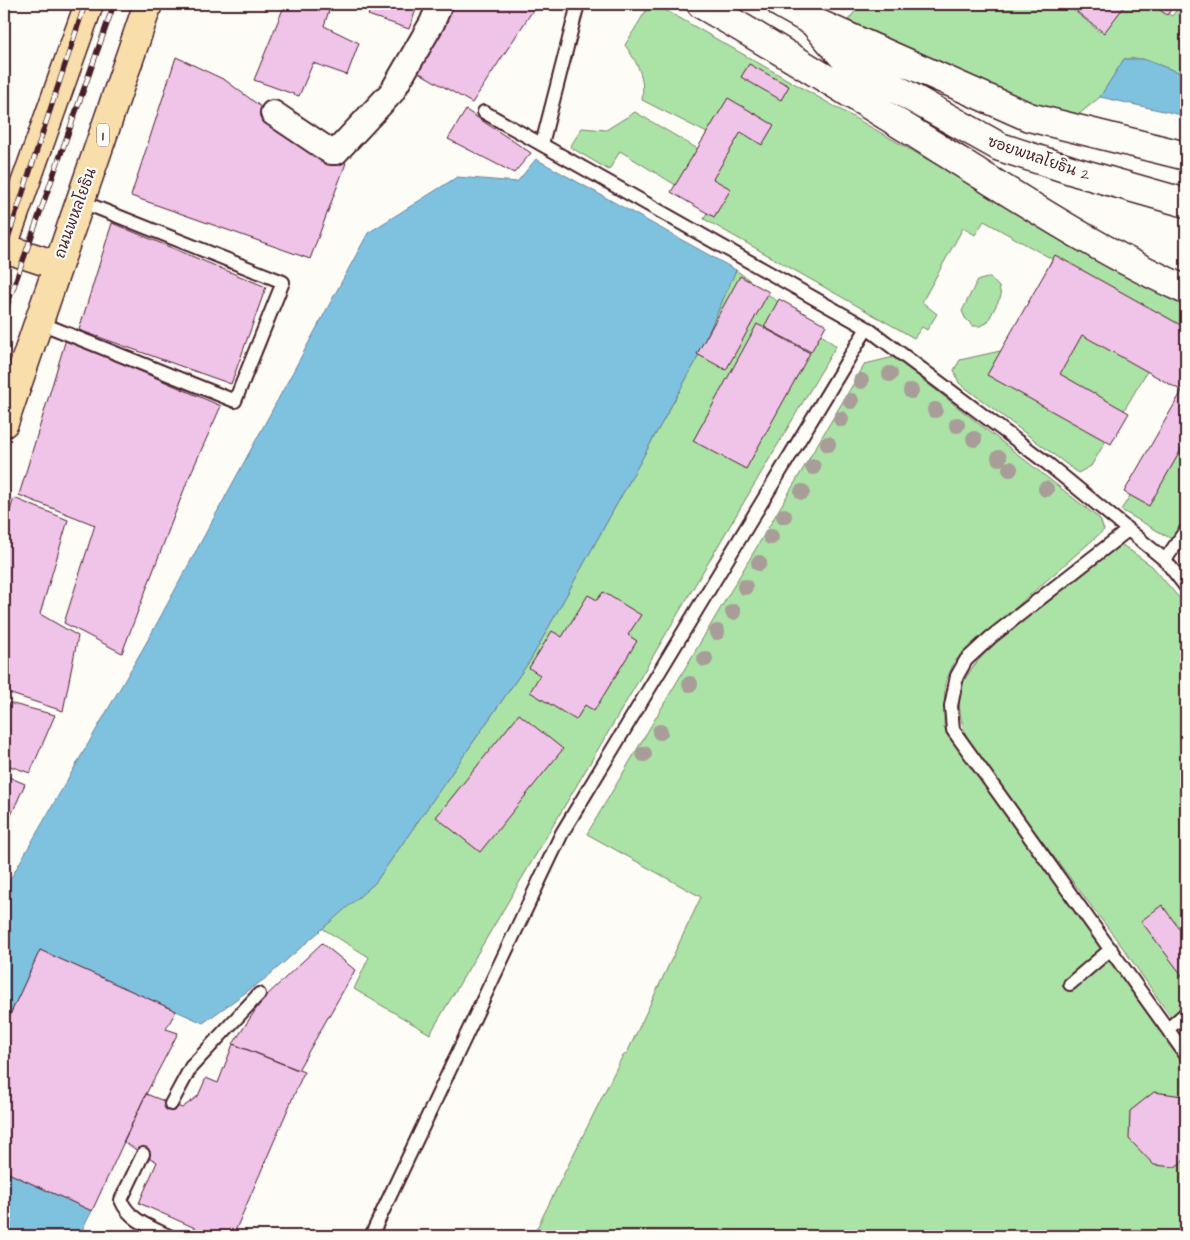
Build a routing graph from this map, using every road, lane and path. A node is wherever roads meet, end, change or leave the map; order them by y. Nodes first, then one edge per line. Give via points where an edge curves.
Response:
1 (89, 4) edge
2 (148, 4) edge
3 (440, 4) edge
4 (578, 4) edge
5 (701, 4) edge
6 (781, 4) edge
7 (813, 22) junction
8 (790, 55) junction
9 (848, 62) junction
10 (484, 112) dead end
11 (273, 113) dead end
12 (542, 144) junction
13 (1186, 156) edge
14 (80, 201) junction
15 (1186, 202) edge
16 (4, 243) edge
17 (4, 248) edge
18 (56, 265) junction
19 (1186, 290) edge
20 (38, 322) junction
21 (867, 328) junction
22 (4, 423) edge
23 (1128, 530) junction
24 (1186, 530) edge
25 (1165, 560) junction
26 (1186, 588) edge
27 (1112, 949) junction
28 (1070, 984) dead end
29 (259, 994) dead end
30 (1186, 1013) edge
31 (1168, 1029) junction
32 (1186, 1055) edge
33 (171, 1104) dead end
34 (143, 1154) dead end
35 (169, 1236) edge
36 (371, 1236) edge

1 - 16 main road
2 - 14 main road, ถนนพหลโยธิน / 1
3 - 11 street via 392,92 336,152
4 - 12 lane
5 - 8 street, ซอยพหลโยธิน 2
6 - 7 street, ซอยพหลโยธิน 2
7 - 9 street, ซอยพหลโยธิน 2
7 - 13 street via 1029,117
8 - 9 street, ซอยพหลโยธิน 2
8 - 19 street via 1015,196 1142,271
9 - 15 street, ซอยพหลโยธิน 2 via 1000,147
10 - 12 lane
12 - 21 lane
14 - 18 main road, ถนนพหลโยธิน / 1
14 - 20 lane via 283,282 235,400
17 - 18 main road
18 - 20 main road, ถนนพหลโยธิน / 1
20 - 22 main road, ถนนพหลโยธิน / 1
21 - 23 lane via 1048,464
21 - 36 lane via 562,833
23 - 25 lane
23 - 27 lane via 966,660 957,676 951,706 953,730
24 - 25 lane
25 - 26 lane
27 - 28 lane
27 - 31 lane
29 - 33 lane via 191,1067
30 - 31 lane
31 - 32 lane
34 - 35 lane via 121,1200 125,1210 141,1223

